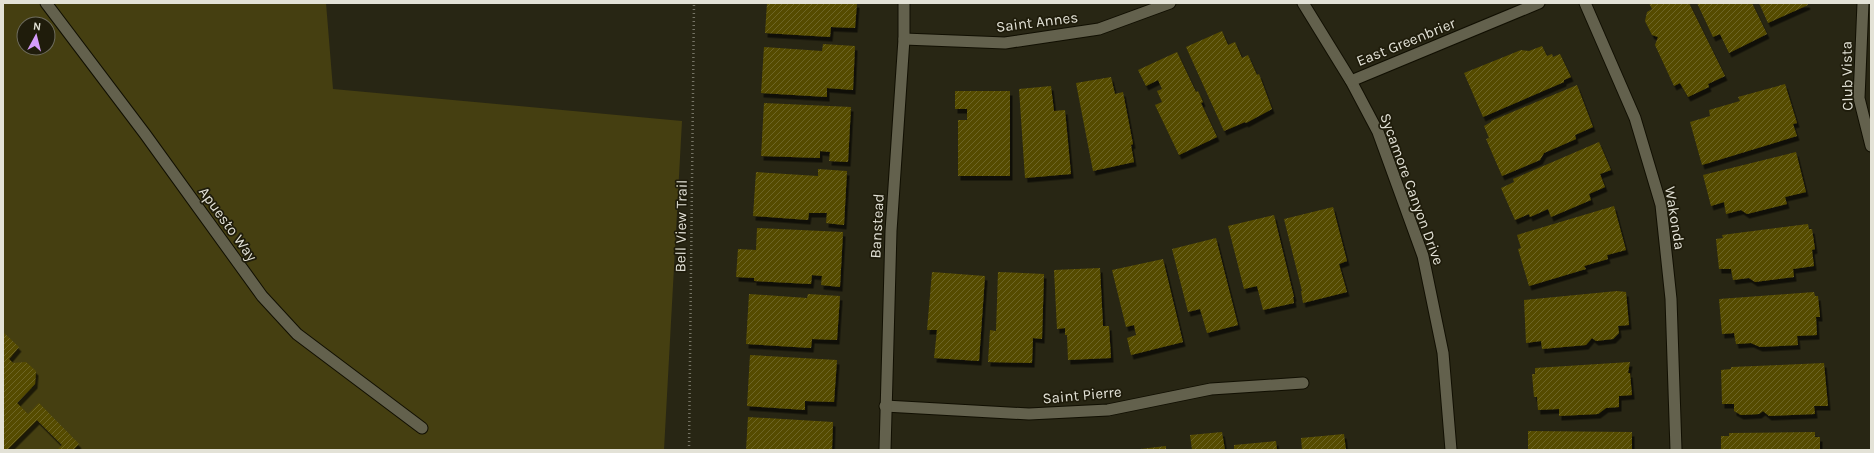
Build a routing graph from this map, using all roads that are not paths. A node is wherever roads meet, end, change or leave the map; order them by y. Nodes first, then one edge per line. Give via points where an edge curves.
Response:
1 (46, 3) edge
2 (904, 3) edge
3 (1170, 3) edge
4 (1303, 3) edge
5 (1539, 3) edge
6 (1585, 3) edge
7 (1863, 3) edge
8 (904, 39) junction
9 (1351, 81) junction
10 (1871, 146) edge
11 (1303, 383) dead end
12 (885, 406) junction
13 (422, 428) dead end
14 (885, 450) edge
15 (1451, 450) edge
16 (1676, 450) edge

1 - 13 street, Apuesto Way via 262,296 297,334
2 - 8 street, Banstead
3 - 8 street, Saint Annes via 1099,29 1005,43
4 - 9 street, Sycamore Canyon Drive
5 - 9 street, East Greenbrier
6 - 16 street, Wakonda via 1635,118 1661,205 1671,299
7 - 10 street, Club Vista via 1859,98
8 - 12 street, Banstead via 891,231
9 - 15 street, Sycamore Canyon Drive via 1378,132 1424,256 1443,353
11 - 12 street, Saint Pierre via 1211,389 1108,410 1029,414
12 - 14 street, Banstead

